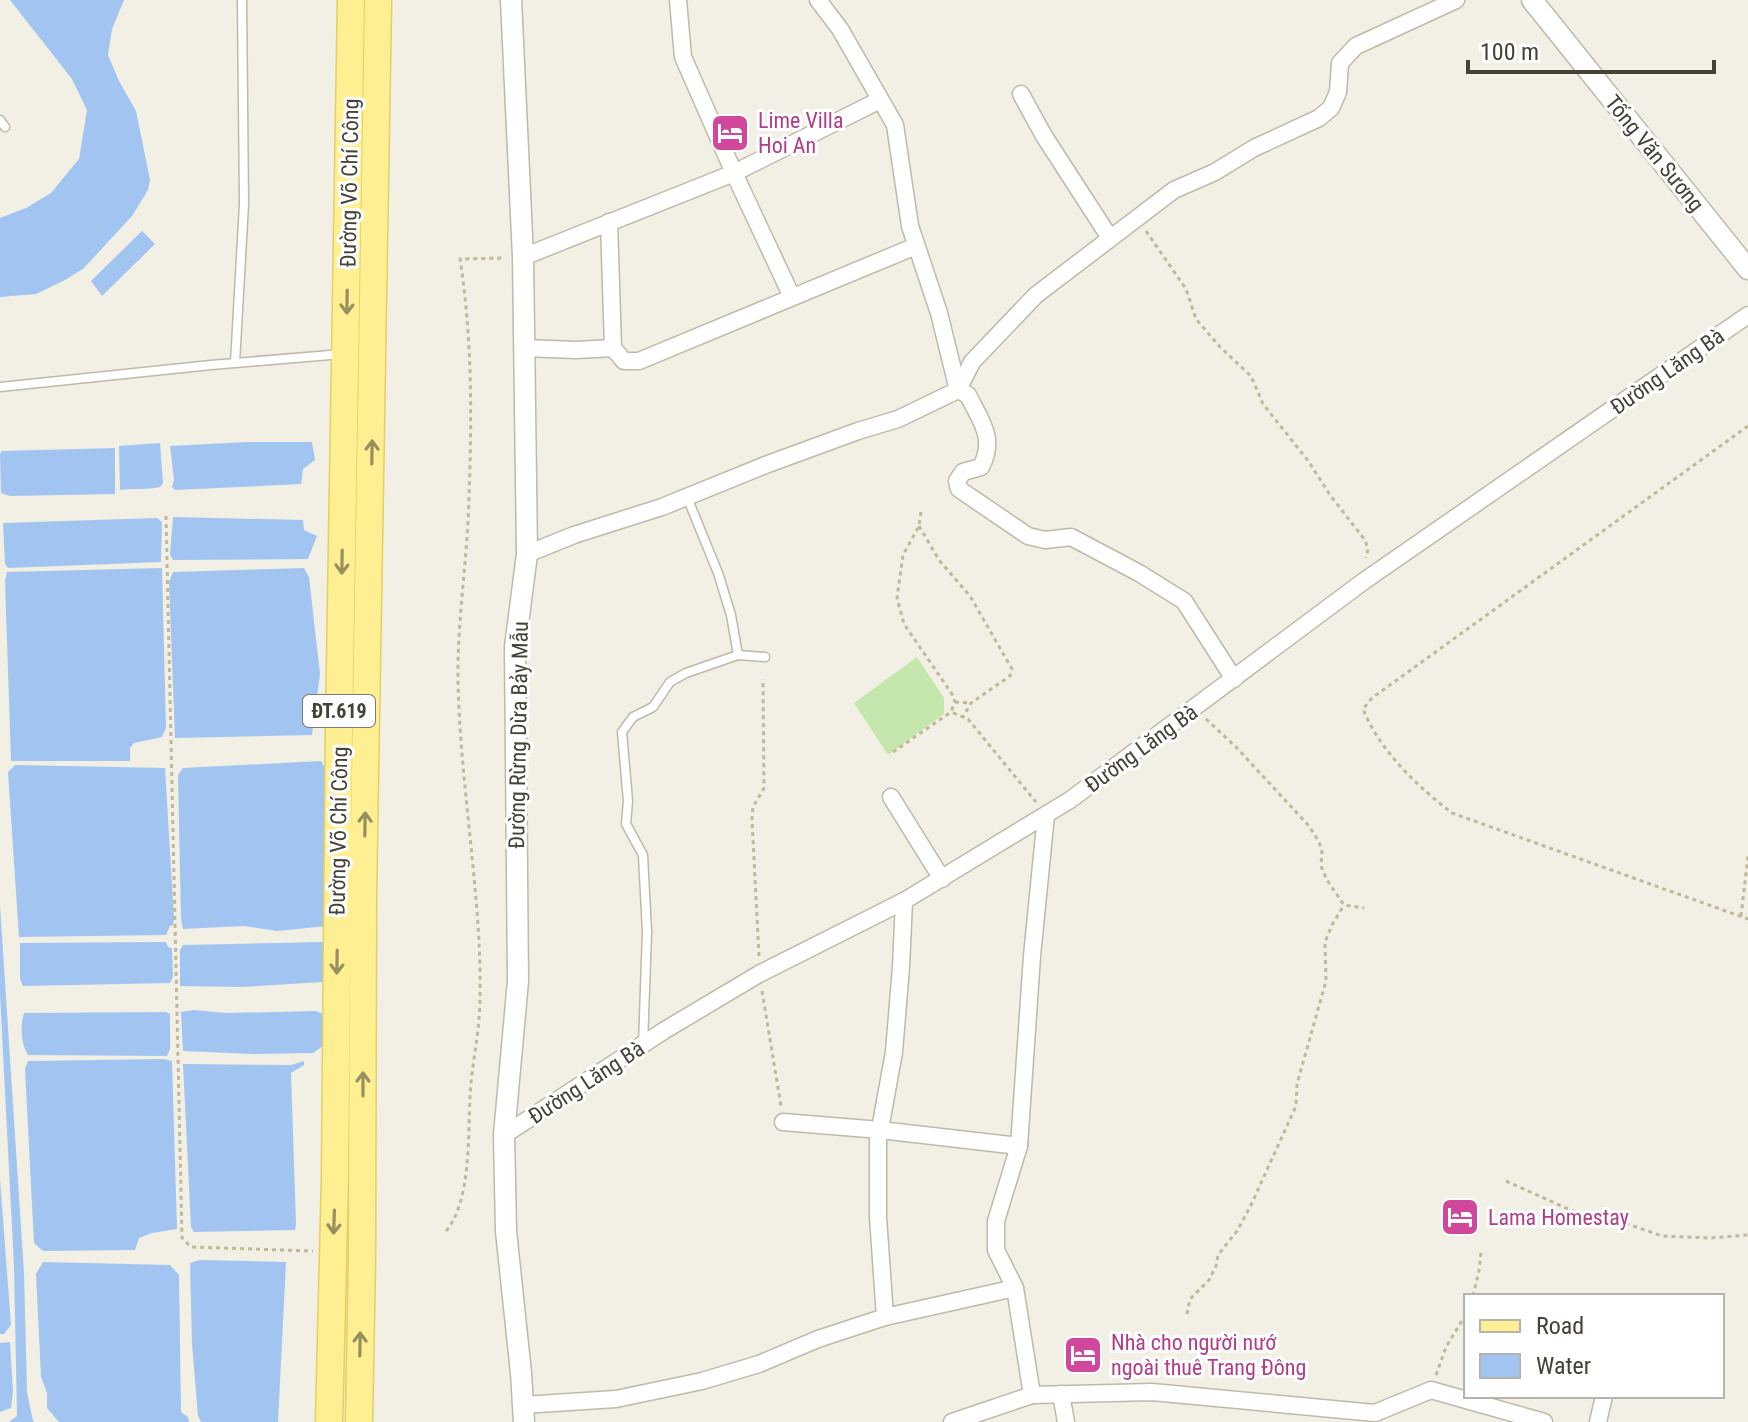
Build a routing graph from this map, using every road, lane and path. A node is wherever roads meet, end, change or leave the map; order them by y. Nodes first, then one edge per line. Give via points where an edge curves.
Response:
1 (242, 0) edge
2 (351, 0) edge
3 (378, 0) edge
4 (511, 0) edge
5 (678, 0) edge
6 (818, 0) edge
7 (1456, 0) edge
8 (1532, 0) edge
9 (1021, 94) dead end
10 (880, 100) junction
11 (734, 173) junction
12 (1137, 218) junction
13 (609, 222) junction
14 (1110, 238) junction
15 (916, 246) junction
16 (523, 257) junction
17 (1748, 269) edge
18 (792, 297) junction
19 (1748, 315) edge
20 (524, 348) junction
21 (613, 348) junction
22 (347, 353) junction
23 (235, 363) junction
24 (0, 387) edge
25 (958, 390) junction
26 (1748, 426) edge
27 (687, 497) junction
28 (921, 512) dead end
29 (166, 516) dead end
30 (919, 526) junction
31 (527, 554) junction
32 (1364, 581) junction
33 (738, 655) junction
34 (765, 657) dead end
35 (763, 679) dead end
36 (1234, 679) junction
37 (955, 702) junction
38 (971, 703) junction
39 (1194, 709) junction
40 (951, 712) junction
41 (963, 717) junction
42 (893, 752) dead end
43 (891, 797) dead end
44 (1046, 815) junction
45 (1748, 856) edge
46 (1747, 875) edge
47 (942, 879) junction
48 (904, 901) junction
49 (1344, 905) junction
50 (1364, 908) dead end
51 (1741, 916) junction
52 (1748, 919) edge
53 (759, 974) junction
54 (643, 1046) junction
55 (783, 1122) joint
56 (880, 1130) junction
57 (504, 1135) junction
58 (1019, 1146) junction
59 (1506, 1181) dead end
60 (446, 1231) dead end
61 (1748, 1235) edge
62 (333, 1252) junction
63 (1481, 1252) dead end
64 (1015, 1288) junction
65 (1473, 1294) edge
66 (1187, 1314) dead end
67 (885, 1317) junction
68 (1464, 1317) edge
69 (1431, 1390) junction
70 (1061, 1394) junction
71 (1032, 1395) junction
72 (1604, 1398) edge
73 (524, 1413) edge
74 (1522, 1419) edge
75 (329, 1422) edge
76 (359, 1422) edge
77 (952, 1422) edge
78 (1066, 1422) edge
79 (1544, 1422) edge
80 (1598, 1422) edge

1 - 23 lane via 244,204
2 -> 22 main road, Đường Võ Chí Công / ĐT.619
76 -> 3 main road, Đường Võ Chí Công / ĐT.619
4 - 16 street, Đường Rừng Dừa Bảy Mẫu
5 - 11 street via 683,57
6 - 10 street
7 - 12 street via 1356,46 1340,63 1338,92 1319,118 1174,190
8 - 17 street, Tống Văn Sương
9 - 14 street
10 - 11 street
10 - 15 street via 895,125
11 - 13 street
11 - 18 street
12 - 14 street
12 - 32 path via 1186,289 1196,319 1251,376 1263,404 1365,540
13 - 16 street
13 - 21 street
14 - 25 street via 1036,295 972,362
15 - 18 street
15 - 25 street
16 - 20 street, Đường Rừng Dừa Bảy Mẫu
16 - 60 path via 460,259 469,385 469,496 458,681 479,942 479,1020 462,1199
18 - 21 street via 639,361 624,361
19 - 32 street, Đường Lăng Bà
20 - 21 street
20 - 31 street, Đường Rừng Dừa Bảy Mẫu
22 - 23 lane
22 -> 62 main road, Đường Võ Chí Công / ĐT.619
23 - 24 lane
25 - 27 street via 898,419
25 - 36 street via 975,408 989,453 981,467 963,472 959,489 1028,536 1071,537 1184,601
26 - 51 path via 1363,709 1391,755 1452,813
27 - 31 street
27 - 33 lane via 718,573
28 - 30 path
29 - 62 path via 182,1238 191,1247
30 - 37 path via 903,555 897,598 904,624
30 - 38 path via 970,596 1012,669 1010,676
31 - 57 street, Đường Rừng Dừa Bảy Mẫu via 515,647 518,981
32 - 36 street, Đường Lăng Bà
33 - 34 lane
33 - 54 lane via 670,682 653,707 633,717 622,732 626,824 643,855
35 - 53 path via 764,788 752,820
36 - 39 street, Đường Lăng Bà
37 - 38 path
37 - 40 path
38 - 41 path
39 - 44 street, Đường Lăng Bà
39 - 49 path via 1309,826 1319,842 1327,880
40 - 41 path
40 - 42 path
41 - 44 path
43 - 47 street
44 - 47 street, Đường Lăng Bà
44 - 58 street
45 - 46 path
46 - 51 path
47 - 48 street, Đường Lăng Bà
48 - 53 street, Đường Lăng Bà
48 - 56 street via 894,1052
49 - 50 path
49 - 66 path via 1325,942 1326,981 1297,1084 1296,1106 1251,1205 1218,1255 1209,1280 1190,1299
51 - 52 path
53 - 54 street, Đường Lăng Bà
53 - 55 path
54 - 57 street, Đường Lăng Bà
55 - 56 street
56 - 58 street
56 - 67 street via 878,1217
57 - 73 street, Đường Rừng Dừa Bảy Mẫu via 506,1231
58 - 64 street via 996,1221 996,1250
59 - 61 path via 1577,1213 1602,1215 1662,1236
62 - 75 main road, Đường Võ Chí Công / ĐT.619
63 - 65 path
64 - 67 street
64 - 71 street
67 - 73 street via 702,1381
68 - 69 path via 1446,1347
69 - 70 street via 1375,1413 1152,1392
69 - 74 street
70 - 71 street
70 - 78 street
71 - 77 street
72 - 80 street
74 - 79 street

